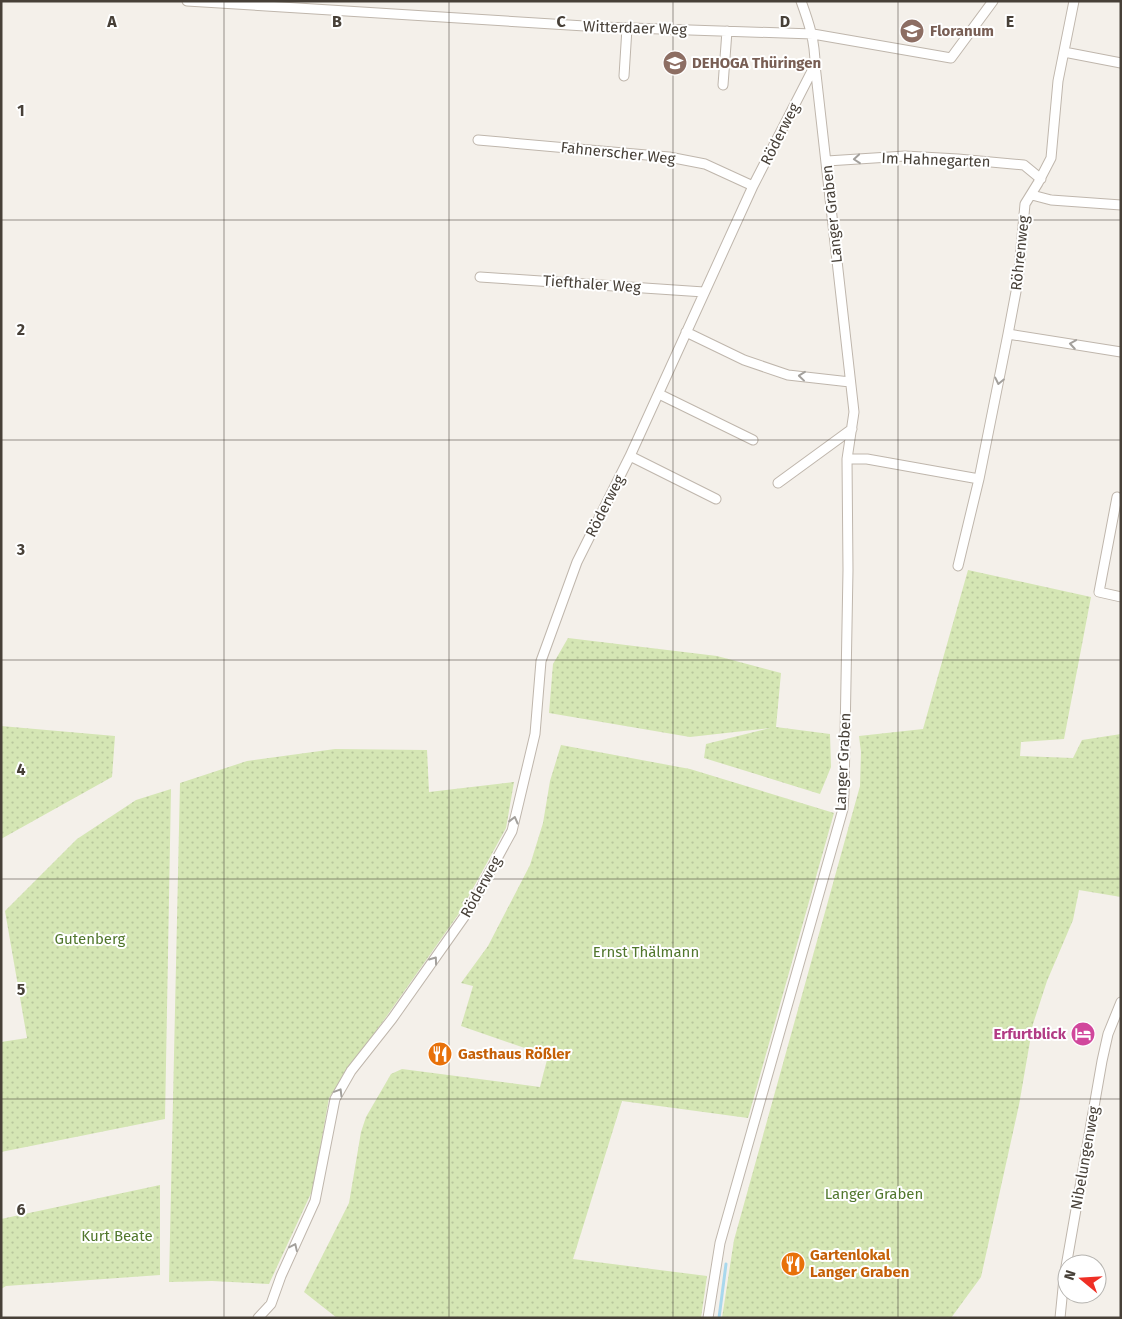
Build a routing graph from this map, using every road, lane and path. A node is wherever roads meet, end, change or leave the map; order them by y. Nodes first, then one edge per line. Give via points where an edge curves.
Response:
1 (187, 1) edge
2 (801, 1) edge
3 (993, 1) edge
4 (1071, 2) edge
5 (627, 28) junction
6 (727, 32) junction
7 (813, 34) junction
8 (1064, 52) junction
9 (1121, 62) edge
10 (815, 65) junction
11 (624, 76) dead end
12 (722, 85) dead end
13 (478, 140) dead end
14 (827, 161) junction
15 (1041, 179) junction
16 (754, 186) junction
17 (1032, 195) junction
18 (1121, 206) edge
19 (480, 276) dead end
20 (704, 292) junction
21 (686, 332) junction
22 (1008, 334) junction
23 (1121, 352) edge
24 (850, 382) junction
25 (660, 394) junction
26 (852, 429) junction
27 (753, 440) dead end
28 (630, 456) junction
29 (847, 459) junction
30 (979, 479) junction
31 (778, 483) dead end
32 (1117, 497) dead end
33 (716, 499) dead end
34 (958, 566) dead end
35 (1121, 596) edge
36 (1121, 1002) edge
37 (258, 1318) edge
38 (708, 1318) edge
39 (1060, 1318) edge

1 - 5 street, Witterdaer Weg
2 - 7 street, Langer Graben
3 - 7 street, Witterdaer Weg via 951,58
4 - 8 street, Röhrenweg
5 - 6 street, Witterdaer Weg
5 - 11 street
6 - 7 street, Witterdaer Weg
6 - 12 street
7 - 10 street, Langer Graben
8 - 9 street
8 - 15 street, Röhrenweg via 1051,158
10 - 14 street, Langer Graben
10 - 16 street, Röderweg
13 - 16 street, Fahnerscher Weg via 669,157 705,164
15 -> 14 street, Im Hahnegarten via 1024,165 968,160 905,156
14 - 24 street, Langer Graben
15 - 17 street, Röhrenweg
16 - 20 street, Röderweg
17 - 18 street via 1050,200
17 - 22 street, Röhrenweg via 1025,204 1018,281
19 - 20 street, Tiefthaler Weg
20 - 21 street, Röderweg
24 -> 21 street via 788,374 744,360
21 - 25 street, Röderweg
23 -> 22 street
22 -> 30 street, Röhrenweg
24 - 26 street, Langer Graben via 854,412
25 - 27 street
25 - 28 street, Röderweg
26 - 29 street, Langer Graben
26 - 31 street
28 - 33 street, Röderweg
37 -> 28 street, Röderweg via 271,1304 315,1201 335,1099 351,1071 469,910 512,831 536,734 541,661 577,562
29 - 30 street
29 - 38 street, Langer Graben via 843,809 720,1243
30 - 34 street, Röhrenweg
32 - 35 street via 1099,592
36 - 39 street, Nibelungenweg via 1108,1034 1102,1061 1064,1278

